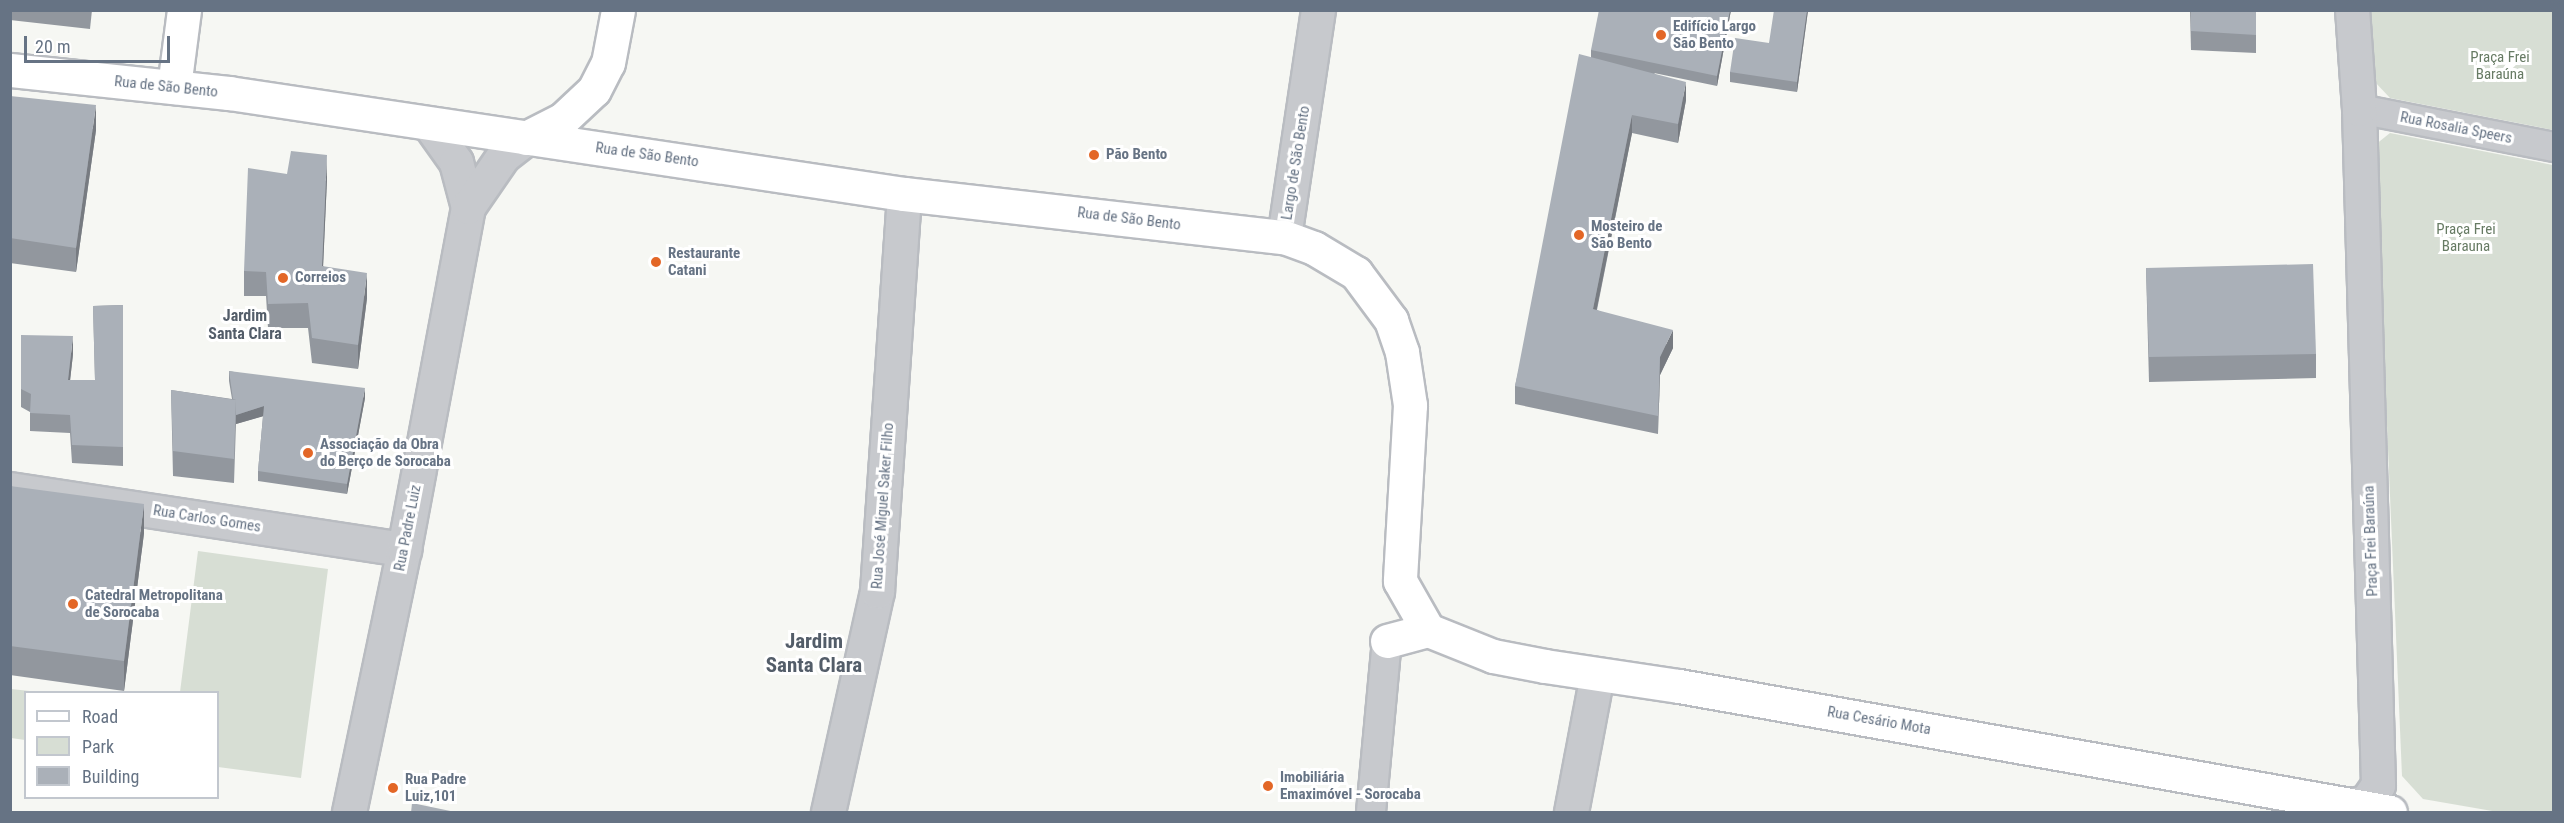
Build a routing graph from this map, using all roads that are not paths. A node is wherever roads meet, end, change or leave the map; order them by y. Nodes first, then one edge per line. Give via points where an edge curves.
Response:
1 (184, 10) edge
2 (618, 10) edge
3 (1318, 10) edge
4 (2352, 10) edge
5 (10, 70) edge
6 (174, 87) junction
7 (2359, 109) junction
8 (429, 124) junction
9 (526, 138) junction
10 (2553, 147) edge
11 (904, 194) junction
12 (468, 207) junction
13 (1284, 237) junction
14 (10, 489) edge
15 (404, 549) junction
16 (1428, 630) junction
17 (1388, 640) joint
18 (1597, 675) junction
19 (2352, 805) junction
20 (349, 813) edge
21 (828, 813) edge
22 (1371, 813) edge
23 (1570, 813) edge
24 (2390, 813) edge

1 - 6 main road
2 - 9 main road via 608,63 594,90 563,119
3 - 13 street, Largo de São Bento
4 - 7 street, Praça Frei Baraúna
5 - 6 main road, Rua de São Bento
6 - 8 main road, Rua de São Bento
7 - 10 lane, Rua Rosalia Speers
7 - 19 street, Praça Frei Baraúna via 2378,785 2366,802
8 - 9 main road, Rua de São Bento
8 - 12 street, Rua Padre Luiz via 456,162
9 - 11 main road, Rua de São Bento
9 - 12 street, Rua Padre Luiz via 496,164
11 - 13 main road, Rua de São Bento
11 - 21 street, Rua José Miguel Saker Filho via 877,591
12 - 15 street, Rua Padre Luiz
13 - 16 main road, Largo de São Bento via 1314,248 1356,273 1391,320 1402,352 1410,405 1400,581
14 - 15 street, Rua Carlos Gomes
15 - 20 street, Rua Padre Luiz
16 - 17 main road
16 - 18 main road, Rua Cesário Mota via 1492,656
17 - 22 lane
18 - 19 main road, Rua Cesário Mota via 1679,686
18 - 23 street
19 - 24 main road, Rua Cesário Mota

